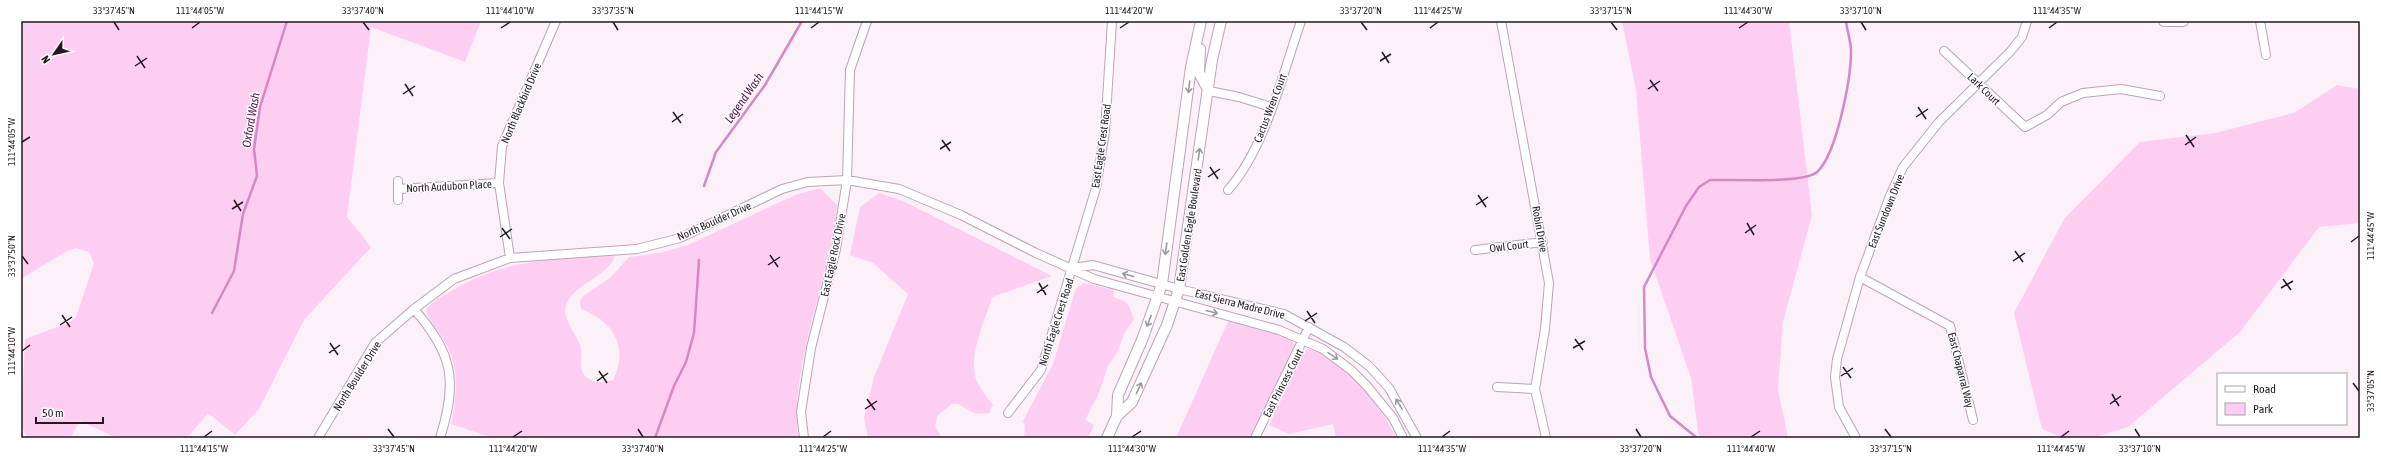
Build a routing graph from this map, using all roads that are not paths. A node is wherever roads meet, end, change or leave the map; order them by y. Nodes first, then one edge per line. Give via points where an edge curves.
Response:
1 (556, 21) edge
2 (867, 21) edge
3 (1112, 21) edge
4 (1201, 21) edge
5 (1221, 21) edge
6 (1301, 21) edge
7 (1501, 21) edge
8 (2027, 21) edge
9 (2164, 21) edge
10 (2182, 21) edge
11 (2260, 21) edge
12 (1944, 51) dead end
13 (2266, 55) dead end
14 (1976, 84) junction
15 (1209, 91) junction
16 (2160, 96) dead end
17 (1272, 107) junction
18 (847, 180) junction
19 (499, 184) junction
20 (1228, 190) dead end
21 (398, 200) dead end
22 (1543, 242) junction
23 (1475, 250) dead end
24 (510, 258) junction
25 (1073, 268) junction
26 (1860, 277) junction
27 (1162, 284) junction
28 (1179, 289) junction
29 (1157, 296) junction
30 (1174, 301) junction
31 (414, 309) junction
32 (1309, 327) junction
33 (1304, 341) junction
34 (1497, 387) dead end
35 (1535, 389) junction
36 (1008, 413) dead end
37 (1117, 416) junction
38 (1973, 420) dead end
39 (318, 438) edge
40 (440, 438) edge
41 (804, 438) edge
42 (1107, 438) edge
43 (1255, 438) edge
44 (1403, 438) edge
45 (1417, 438) edge
46 (1546, 438) edge
47 (1856, 438) edge

1 - 19 street, North Blackbird Drive via 502,146
2 - 18 street, East Eagle Rock Drive via 850,70
3 - 25 street, East Eagle Crest Road via 1105,131 1096,188
4 - 15 street via 1199,73
4 -> 27 street, East Golden Eagle Boulevard via 1191,67
5 - 15 street, East Golden Eagle Boulevard via 1212,60
6 - 17 street, Cactus Wren Court
7 - 22 street, Robin Drive
8 - 14 street, East Sundown Drive via 2022,37 2010,52
9 - 10 street
11 - 13 street
12 - 14 street, Lark Court
14 - 16 street, Lark Court via 2025,127 2047,115 2061,102 2083,93 2121,89
14 - 26 street, East Sundown Drive via 1939,122 1904,167 1890,196
15 - 17 street
28 -> 15 street, East Golden Eagle Boulevard
17 - 20 street, Cactus Wren Court via 1248,165
18 - 24 street, North Boulder Drive via 808,182 782,189 680,238 637,249
18 - 25 street, North Boulder Drive via 899,190 961,215 1036,253
18 - 41 street, East Eagle Rock Drive via 836,249 811,348 801,412
19 - 21 street, North Audubon Place via 398,185
19 - 24 street, North Blackbird Drive
22 - 23 street, Owl Court
22 - 35 street, Robin Drive via 1549,283 1545,329
24 - 31 street, North Boulder Drive via 454,279
27 -> 25 street via 1093,265
25 - 29 street, North Boulder Drive via 1094,279
25 - 36 street, North Eagle Crest Road via 1041,370
26 - 38 street, East Chaparral Way via 1950,326
26 - 47 street, East Sundown Drive via 1837,359 1835,377 1839,407
27 - 28 street
27 - 29 street, East Golden Eagle Boulevard
28 - 30 street, East Golden Eagle Boulevard
28 - 32 street, East Sierra Madre Drive via 1284,314
29 - 30 street, North Boulder Drive
29 -> 37 street, East Golden Eagle Boulevard via 1142,340 1118,395
30 -> 33 street, East Sierra Madre Drive via 1279,330
37 -> 30 street, East Golden Eagle Boulevard via 1132,402 1167,325
31 - 39 street, North Boulder Drive via 375,343
31 - 40 street via 427,324 447,358 449,408
32 - 33 street, East Princess Court
45 -> 32 street, East Sierra Madre Drive via 1389,388 1369,366 1344,347
33 - 43 street, East Princess Court
33 -> 44 street, East Sierra Madre Drive via 1323,350 1351,370 1388,412
34 - 35 street
35 - 46 street, Robin Drive
37 - 42 street, East Golden Eagle Boulevard

